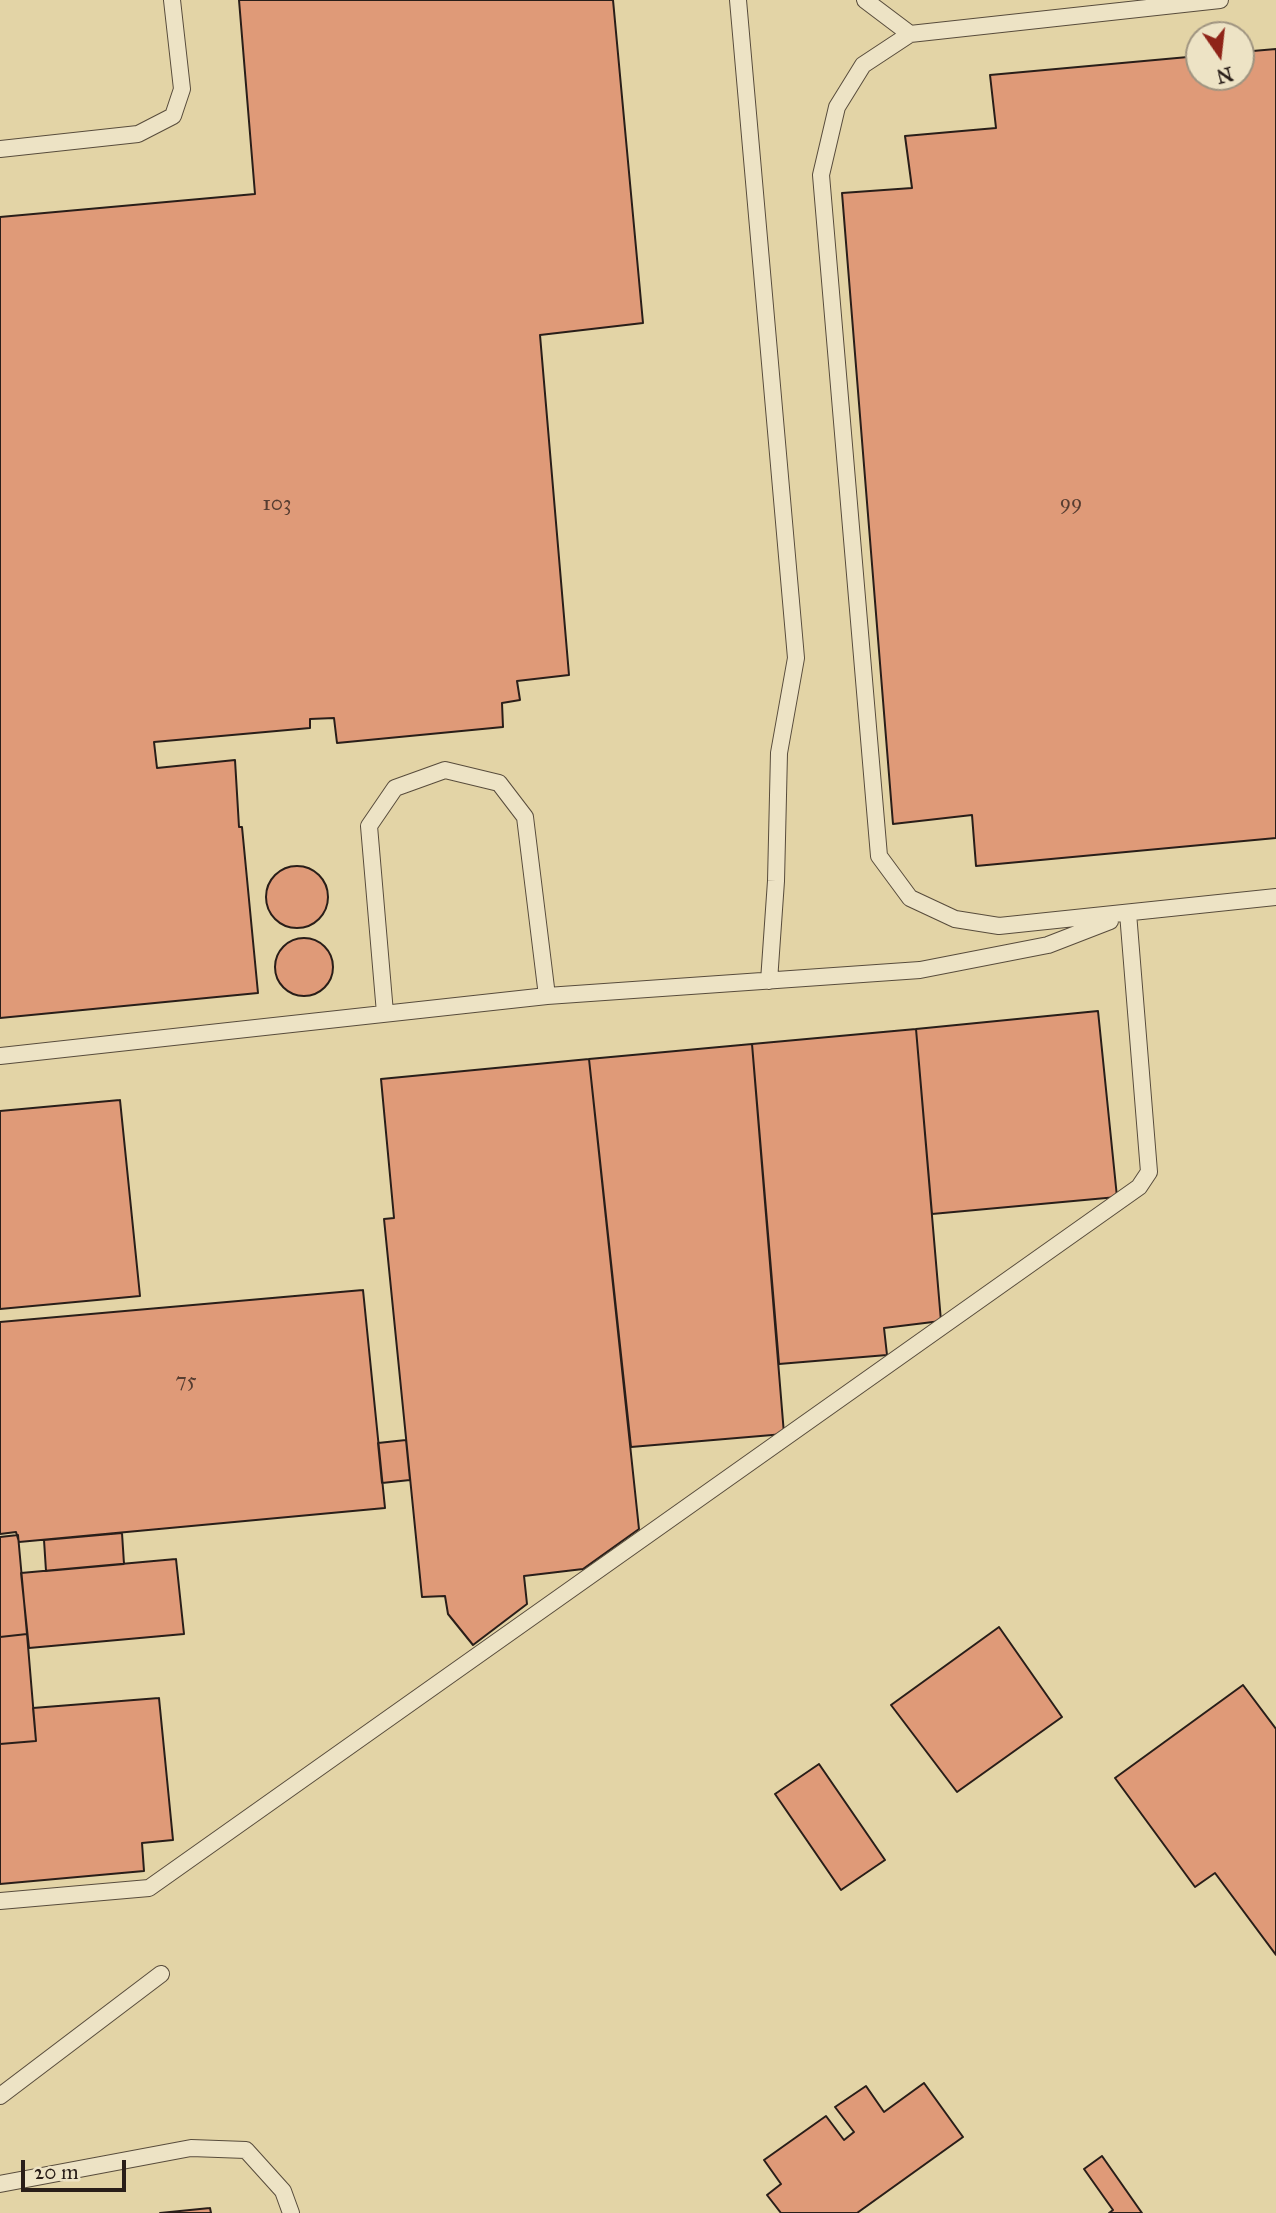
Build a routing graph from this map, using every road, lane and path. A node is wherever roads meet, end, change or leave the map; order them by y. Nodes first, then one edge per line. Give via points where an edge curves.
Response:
1 (172, 0) edge
2 (738, 0) edge
3 (865, 0) edge
4 (1220, 0) edge
5 (910, 34) junction
6 (0, 149) edge
7 (1276, 897) edge
8 (1128, 913) junction
9 (769, 981) junction
10 (547, 996) junction
11 (386, 1013) junction
12 (0, 1056) edge
13 (0, 1901) edge
14 (161, 1974) dead end
15 (0, 2096) edge
16 (0, 2184) edge
17 (291, 2213) edge

1 - 6 lane via 182,89 173,116 138,134
2 - 9 lane via 796,658 779,753
3 - 5 lane
4 - 5 lane
5 - 8 lane via 863,65 837,107 821,175 879,856 910,898 955,919 999,926
7 - 8 lane
8 - 9 lane via 1048,945 920,970
8 - 13 lane via 1149,1172 1139,1187 149,1888
9 - 10 lane
10 - 11 lane
10 - 11 lane via 525,817 499,783 445,770 394,788 369,826
11 - 12 lane
14 - 15 lane
16 - 17 lane via 191,2148 246,2150 283,2191

